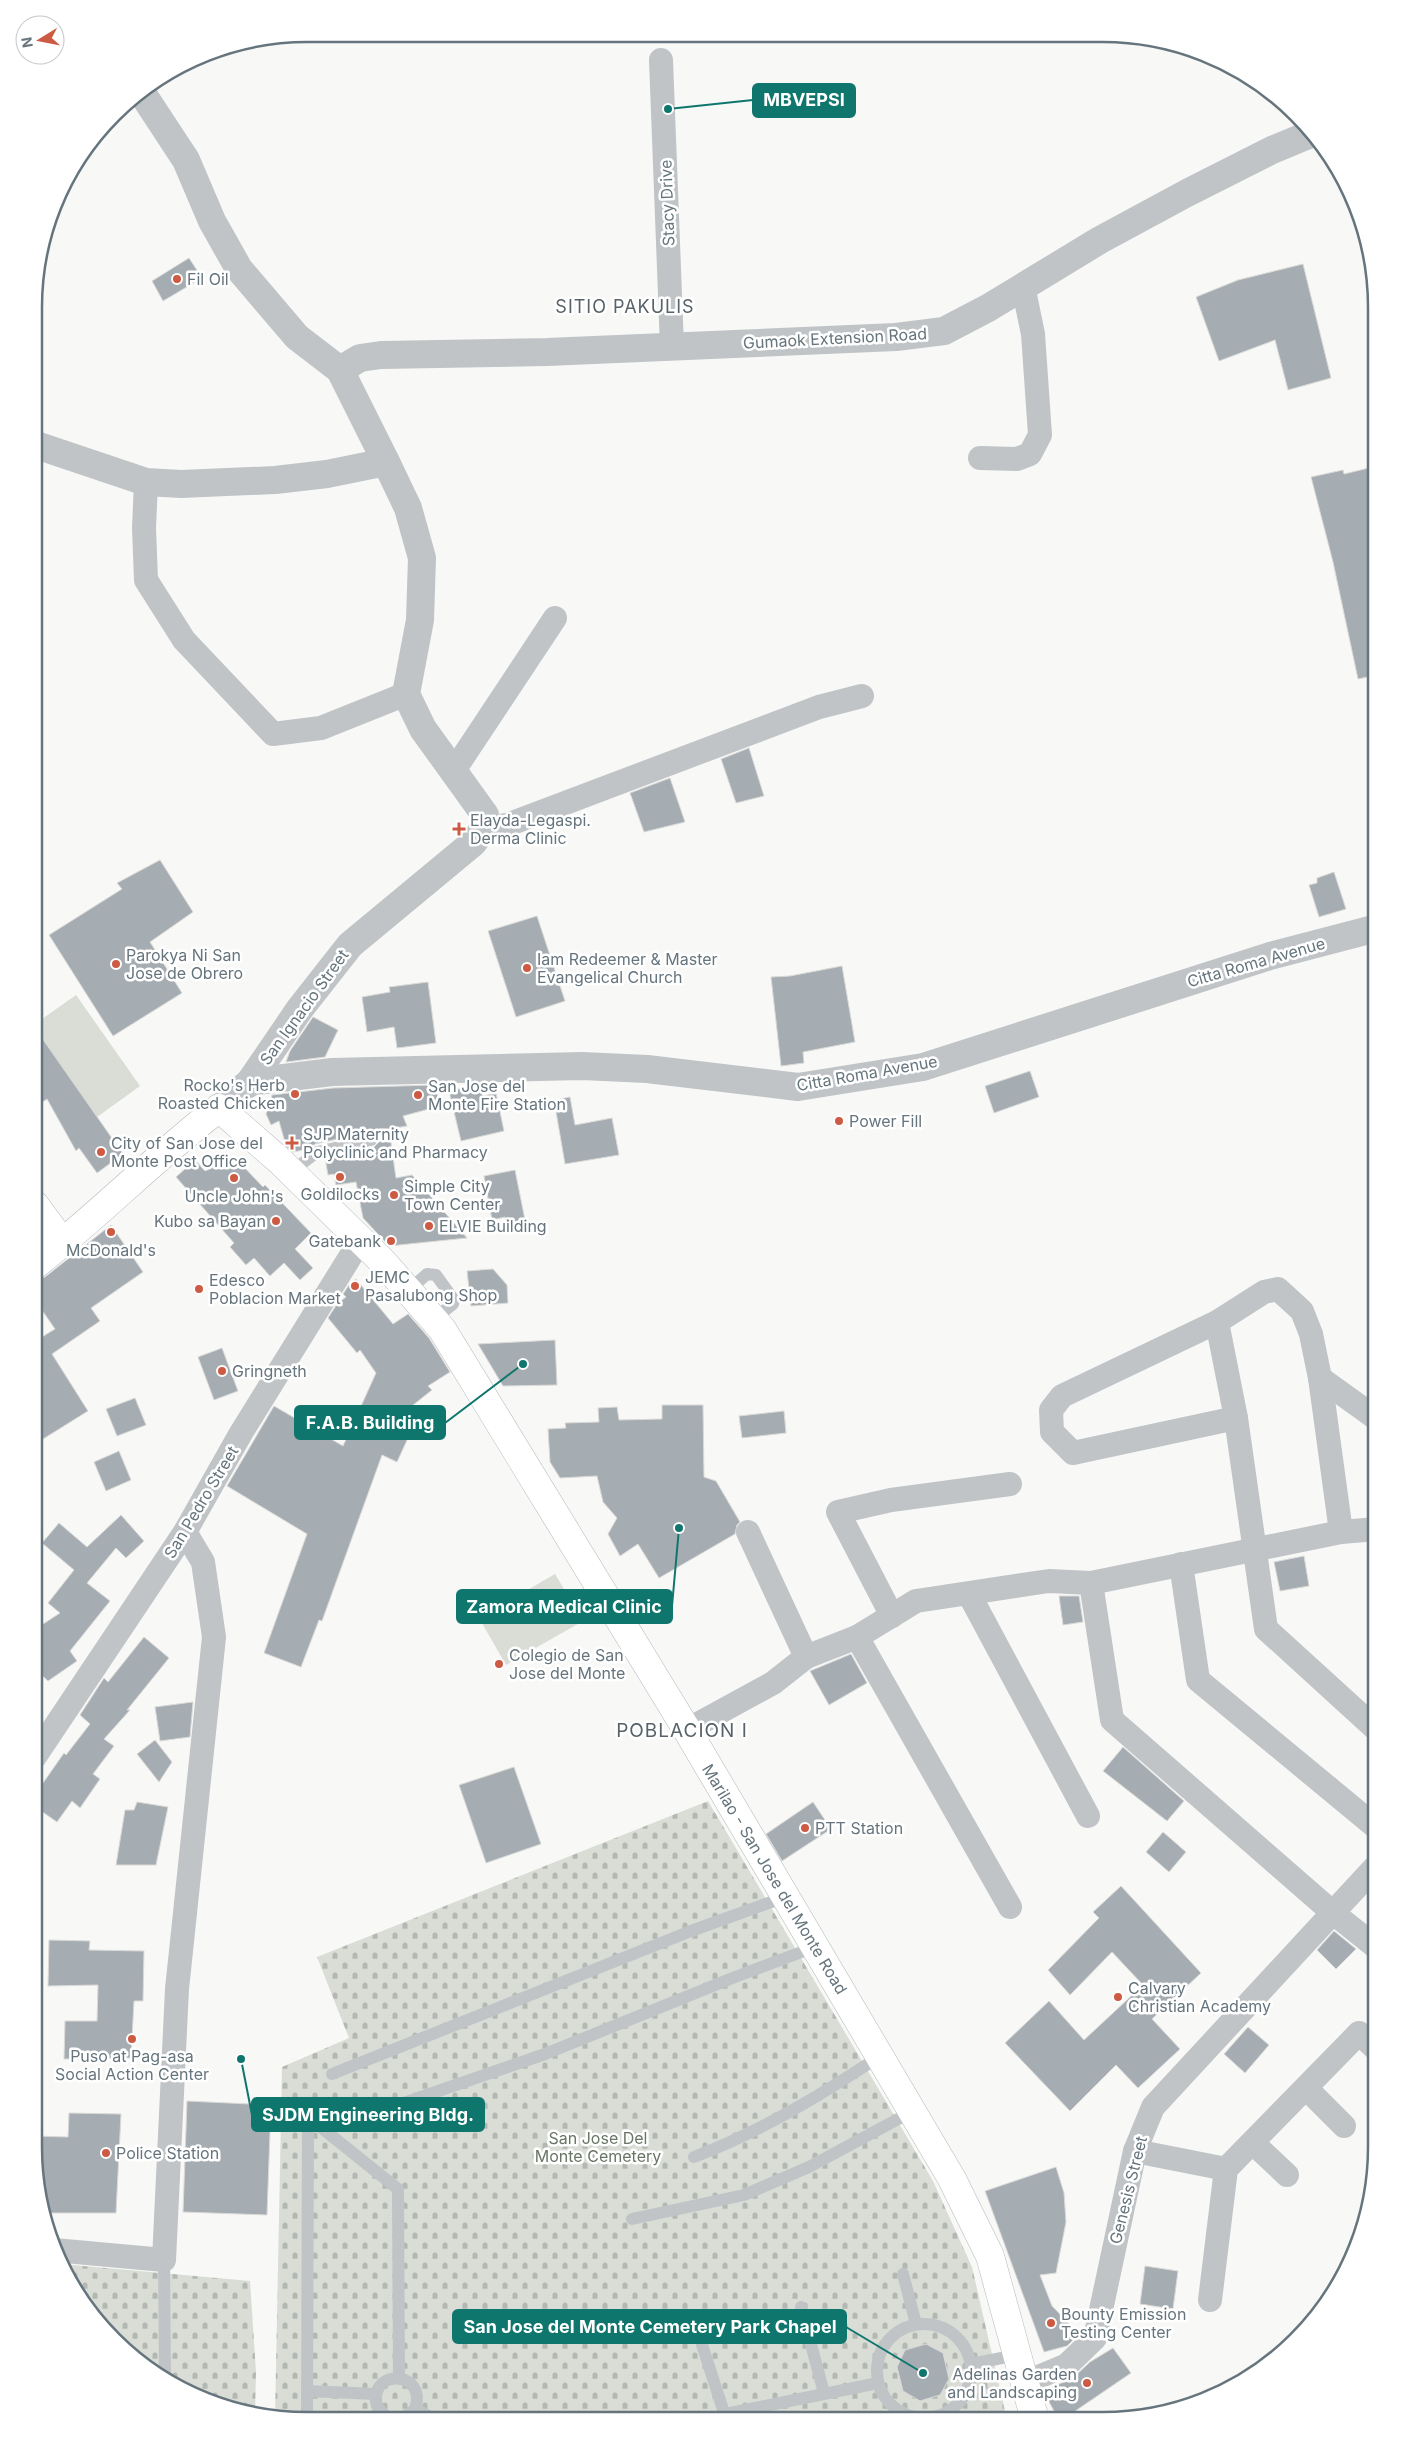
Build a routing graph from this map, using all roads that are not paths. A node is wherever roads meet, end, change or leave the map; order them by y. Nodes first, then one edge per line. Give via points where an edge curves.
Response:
1 (661, 60) dead end
2 (145, 98) edge
3 (1306, 136) edge
4 (1023, 286) junction
5 (672, 346) junction
6 (340, 370) junction
7 (43, 447) edge
8 (980, 458) dead end
9 (386, 462) junction
10 (146, 482) junction
11 (556, 618) dead end
12 (406, 694) junction
13 (862, 696) dead end
14 (453, 772) junction
15 (484, 828) junction
16 (1368, 930) edge
17 (250, 1082) junction
18 (219, 1108) junction
19 (371, 1140) dead end
20 (291, 1172) junction
21 (43, 1216) edge
22 (360, 1242) junction
23 (63, 1243) junction
24 (43, 1258) edge
25 (1217, 1322) junction
26 (1320, 1378) junction
27 (1368, 1413) edge
28 (1236, 1418) junction
29 (1010, 1484) dead end
30 (1368, 1530) edge
31 (185, 1532) junction
32 (748, 1532) dead end
33 (1341, 1532) junction
34 (1254, 1550) junction
35 (1181, 1564) junction
36 (1091, 1583) junction
37 (969, 1594) junction
38 (892, 1616) junction
39 (857, 1637) junction
40 (806, 1658) junction
41 (1368, 1722) edge
42 (687, 1730) junction
43 (43, 1745) edge
44 (1088, 1816) dead end
45 (1368, 1821) edge
46 (1368, 1874) edge
47 (785, 1897) junction
48 (1010, 1907) dead end
49 (1332, 1912) junction
50 (1368, 1941) edge
51 (815, 1947) junction
52 (1368, 2042) edge
53 (880, 2056) junction
54 (332, 2074) dead end
55 (1306, 2088) junction
56 (401, 2104) dead end
57 (914, 2111) junction
58 (1344, 2126) dead end
59 (1253, 2143) junction
60 (1136, 2151) junction
61 (694, 2157) dead end
62 (1226, 2169) junction
63 (1287, 2175) dead end
64 (632, 2219) dead end
65 (64, 2251) edge
66 (164, 2260) junction
67 (903, 2274) dead end
68 (1210, 2300) dead end
69 (801, 2307) dead end
70 (916, 2324) junction
71 (696, 2326) dead end
72 (1017, 2355) junction
73 (971, 2364) junction
74 (165, 2370) edge
75 (399, 2378) junction
76 (878, 2383) junction
77 (1024, 2384) junction
78 (307, 2391) junction
79 (824, 2392) junction
80 (376, 2394) junction
81 (415, 2409) junction
82 (307, 2412) edge
83 (380, 2412) edge
84 (411, 2412) edge
85 (421, 2412) edge
86 (719, 2412) edge
87 (745, 2412) edge
88 (901, 2412) edge
89 (948, 2412) edge
90 (1033, 2412) edge

1 - 5 street, Stacy Drive
2 - 6 street via 186,160 212,222 239,269 297,337
3 - 4 street, Gumaok Extension Road via 1187,193
4 - 5 street, Gumaok Extension Road via 944,331 896,337
4 - 8 street via 1033,334 1040,436 1030,454 1017,459
5 - 6 street, Gumaok Extension Road via 382,355 360,358
6 - 9 street
7 - 10 street
9 - 10 street via 275,480 181,484
9 - 12 street via 408,508 422,558 420,620
10 - 12 street via 146,580 184,640 273,734 321,728
11 - 14 street
12 - 14 street via 422,730
13 - 15 street via 820,706 507,825
14 - 15 street via 484,815
15 - 17 street, San Ignacio Street via 473,843 350,945 299,1010
16 - 17 street, Citta Roma Avenue via 1270,956 923,1067 798,1087 647,1069 582,1066 332,1072
17 - 18 street, San Ignacio Street
18 - 20 main road, Marilao - San Jose del Monte Road
18 - 23 main road, San Ignacio Street via 154,1160
19 - 20 lane via 317,1152
20 - 22 main road, Marilao - San Jose del Monte Road
21 - 23 main road
22 - 31 street, San Pedro Street via 241,1433
22 - 42 main road, Marilao - San Jose del Monte Road via 382,1261 442,1329
23 - 24 main road, San Ignacio Street
25 - 26 street via 1264,1292 1278,1289 1302,1311 1311,1334
25 - 28 street
25 - 28 street via 1062,1396 1051,1410 1052,1432 1073,1453
26 - 27 street
26 - 33 street
28 - 34 street
29 - 38 street via 891,1500 838,1512
30 - 33 street
31 - 43 street, San Pedro Street
31 - 66 street via 203,1562 214,1637 177,1990
32 - 40 street
33 - 34 street
34 - 35 street
34 - 41 street via 1266,1629
35 - 36 street
35 - 45 street via 1198,1680
36 - 37 street via 1049,1581
36 - 49 street via 1112,1720
37 - 38 street via 916,1601
37 - 44 street
38 - 39 street
39 - 40 street
39 - 48 street
40 - 42 street via 773,1683
42 - 47 main road, Marilao - San Jose del Monte Road
46 - 49 street, Genesis Street
47 - 51 main road, Marilao - San Jose del Monte Road
47 - 54 lane via 691,1931
49 - 50 street
49 - 60 street, Genesis Street via 1153,2107
51 - 53 main road, Marilao - San Jose del Monte Road
51 - 56 lane via 545,2054
52 - 55 street via 1359,2033
53 - 57 main road, Marilao - San Jose del Monte Road
53 - 61 lane via 817,2096 737,2140
55 - 58 street
55 - 59 street
57 - 64 lane via 809,2167 744,2195
57 - 72 main road, Marilao - San Jose del Monte Road via 990,2256
59 - 62 street
59 - 63 street
60 - 62 street
60 - 77 street, Genesis Street via 1095,2338 1067,2365
62 - 68 street
65 - 66 street
66 - 74 lane
67 - 70 lane
69 - 79 lane
70 - 73 lane via 929,2323 952,2332 964,2346
70 - 76 lane via 889,2338 877,2367
71 - 86 lane
72 - 73 lane
72 - 77 main road, Marilao - San Jose del Monte Road
73 - 89 lane via 971,2380 966,2395
75 - 78 lane via 398,2189 308,2117
75 - 80 lane via 382,2383
75 - 81 lane via 415,2389
76 - 79 lane
76 - 88 lane via 885,2398
77 - 90 main road, Marilao - San Jose del Monte Road
78 - 80 lane
78 - 82 lane
79 - 87 lane
80 - 83 lane
81 - 84 lane
81 - 85 lane

